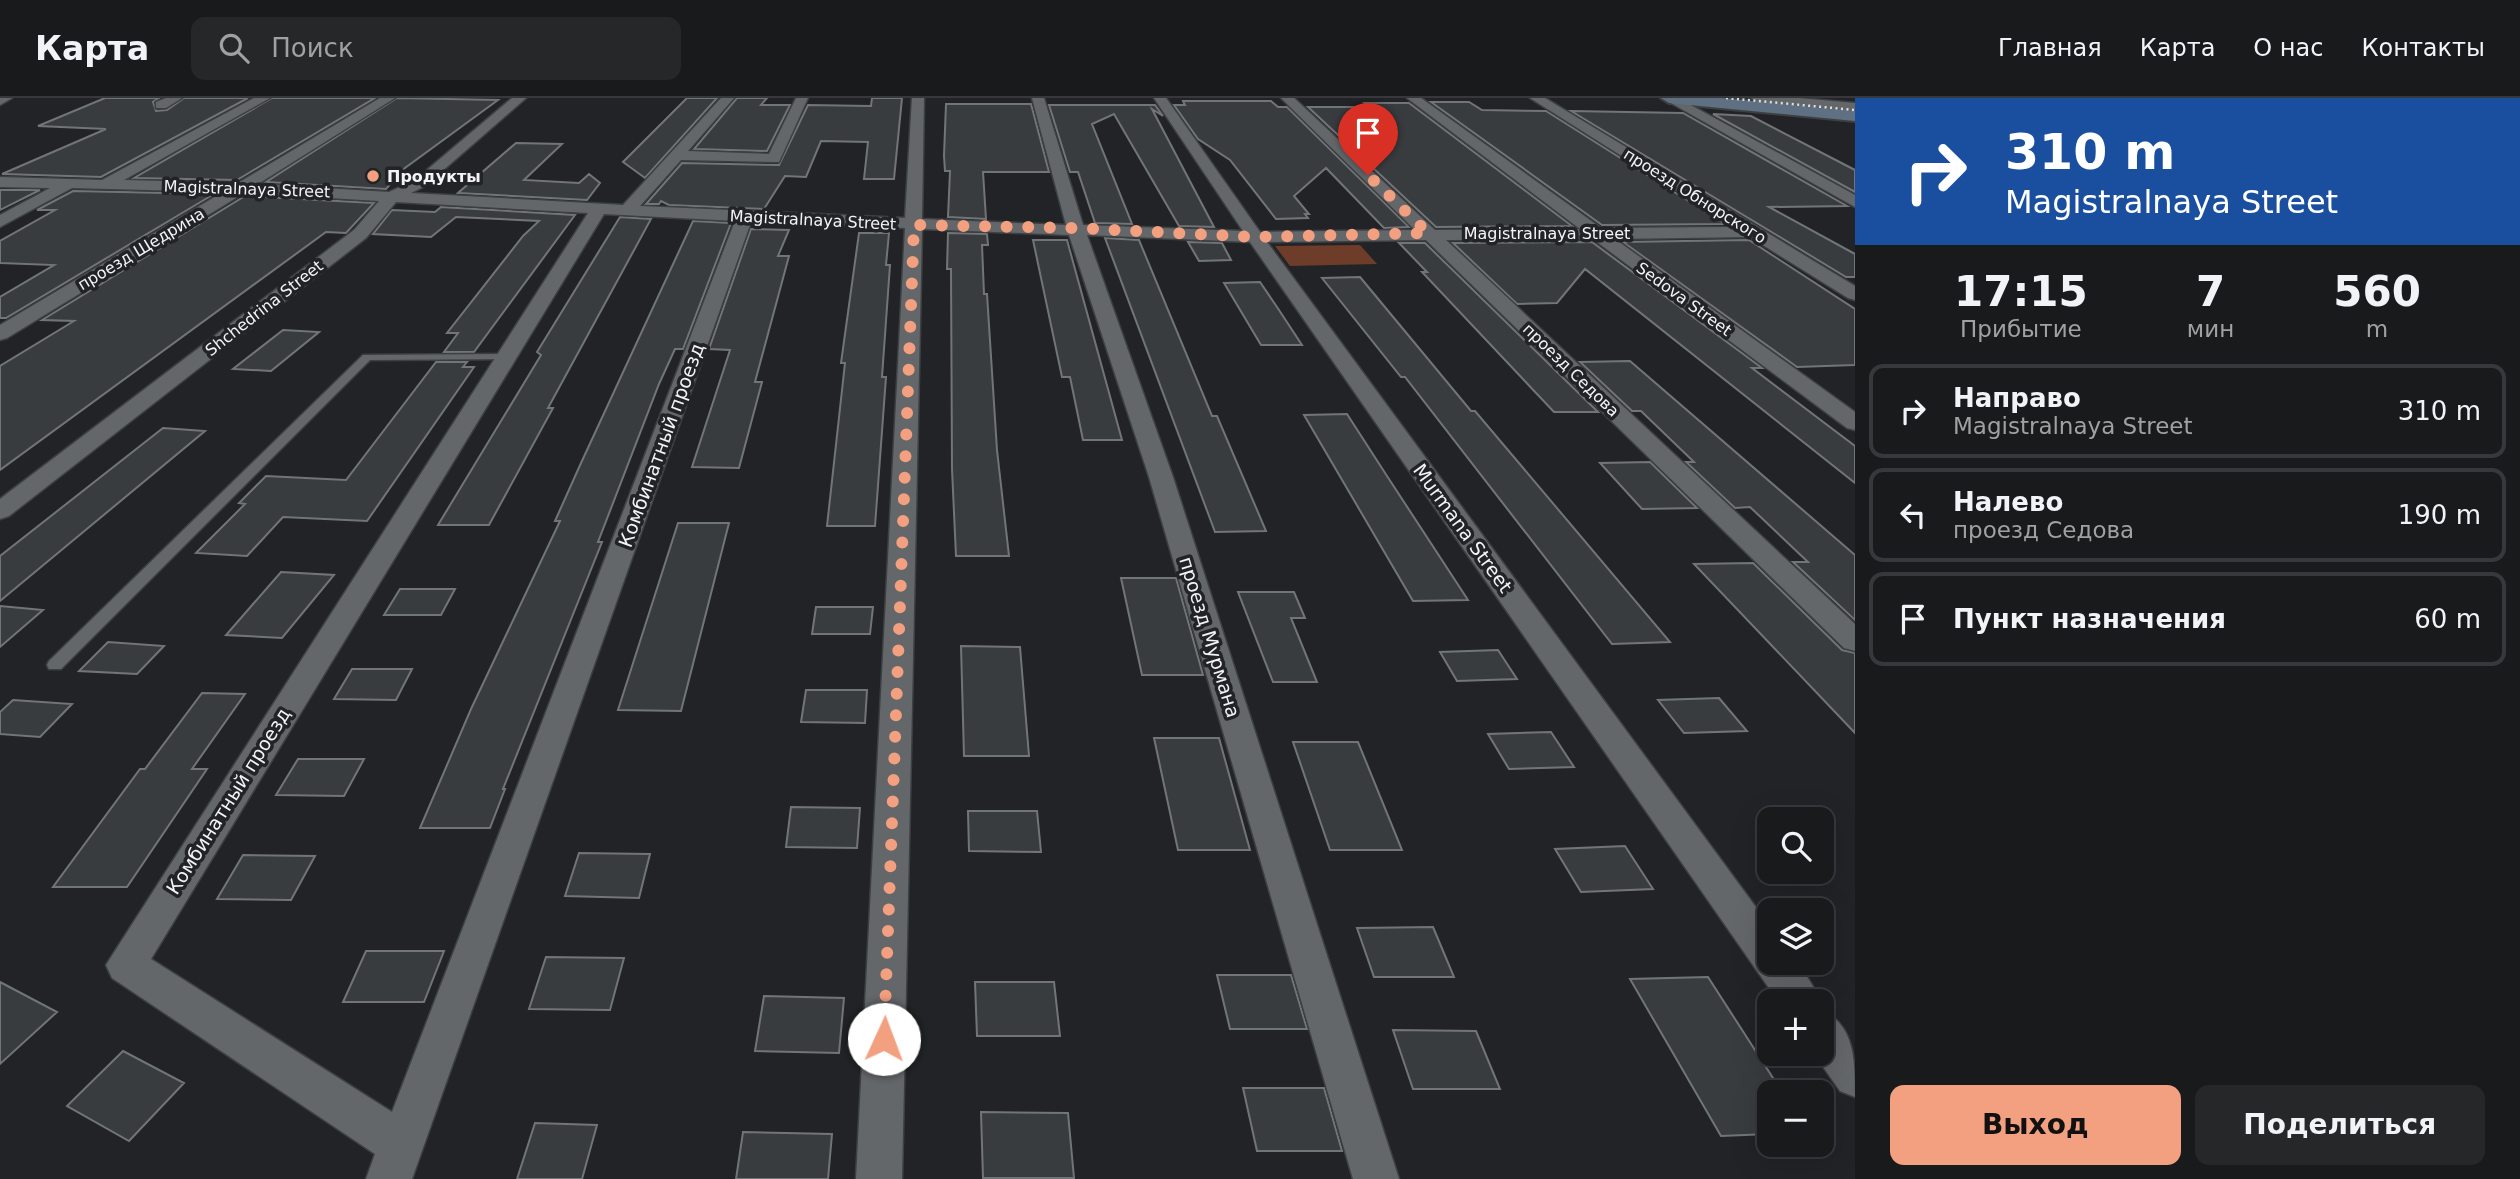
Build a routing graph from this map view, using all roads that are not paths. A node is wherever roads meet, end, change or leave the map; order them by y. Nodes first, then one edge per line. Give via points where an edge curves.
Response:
1 (6, 98) edge
2 (176, 98) edge
3 (264, 98) edge
4 (389, 98) edge
5 (520, 98) edge
6 (728, 98) edge
7 (802, 98) edge
8 (918, 98) edge
9 (1038, 98) edge
10 (1160, 98) edge
11 (1287, 98) edge
12 (1413, 98) edge
13 (1536, 98) edge
14 (1669, 98) edge
15 (1757, 98) edge
16 (0, 101) edge
17 (161, 105) dead end
18 (1855, 107) edge
19 (1818, 112) junction
20 (1855, 116) edge
21 (1855, 129) edge
22 (677, 155) junction
23 (0, 182) edge
24 (70, 183) junction
25 (106, 184) junction
26 (243, 188) junction
27 (392, 196) junction
28 (1855, 202) edge
29 (613, 210) junction
30 (745, 217) junction
31 (0, 222) edge
32 (914, 225) junction
33 (1076, 228) junction
34 (1752, 232) junction
35 (1428, 233) junction
36 (1594, 233) junction
37 (1255, 237) junction
38 (1855, 294) edge
39 (0, 334) edge
40 (506, 357) junction
41 (1855, 423) edge
42 (0, 511) edge
43 (1855, 641) edge
44 (55, 665) dead end
45 (1757, 939) edge
46 (1834, 1047) edge
47 (1855, 1076) edge
48 (402, 1144) junction
49 (388, 1179) edge
50 (879, 1179) edge
51 (1376, 1179) edge

1 - 16 street
2 - 17 street
3 - 25 street
4 - 26 street, проезд Щедрина
5 - 27 street, Shchedrina Street via 420,183
6 - 22 street, Комбинатный проезд
7 - 22 street via 774,159
8 - 32 street
9 - 33 street, проезд Мурмана
10 - 37 street, Murmana Street
11 - 35 street, проезд Седова
12 - 36 street, Sedova Street
13 - 34 street, проезд Обнорского
14 - 19 street
14 - 28 street
15 - 18 street
19 - 20 street
19 - 21 street
22 - 29 street, Комбинатный проезд
23 - 24 street, Magistralnaya Street
24 - 25 street, Magistralnaya Street
24 - 31 street
25 - 26 street, Magistralnaya Street
26 - 27 street, Magistralnaya Street
26 - 39 street, проезд Щедрина
27 - 29 street, Magistralnaya Street
27 - 42 street, Shchedrina Street via 360,234
29 - 30 street, Magistralnaya Street
29 - 40 street, Комбинатный проезд
30 - 32 street, Magistralnaya Street
30 - 48 street, Комбинатный проезд
32 - 33 street, Magistralnaya Street
32 - 50 street
33 - 37 street, Magistralnaya Street
33 - 51 street, проезд Мурмана via 1161,477
34 - 36 street, Magistralnaya Street
34 - 38 street, проезд Обнорского
35 - 36 street, Magistralnaya Street
35 - 37 street, Magistralnaya Street
35 - 43 street, проезд Седова
36 - 41 street, Sedova Street
37 - 45 street, Murmana Street
40 - 44 lane via 367,357
40 - 48 street, Комбинатный проезд via 126,965
46 - 47 street
48 - 49 street, Комбинатный проезд

